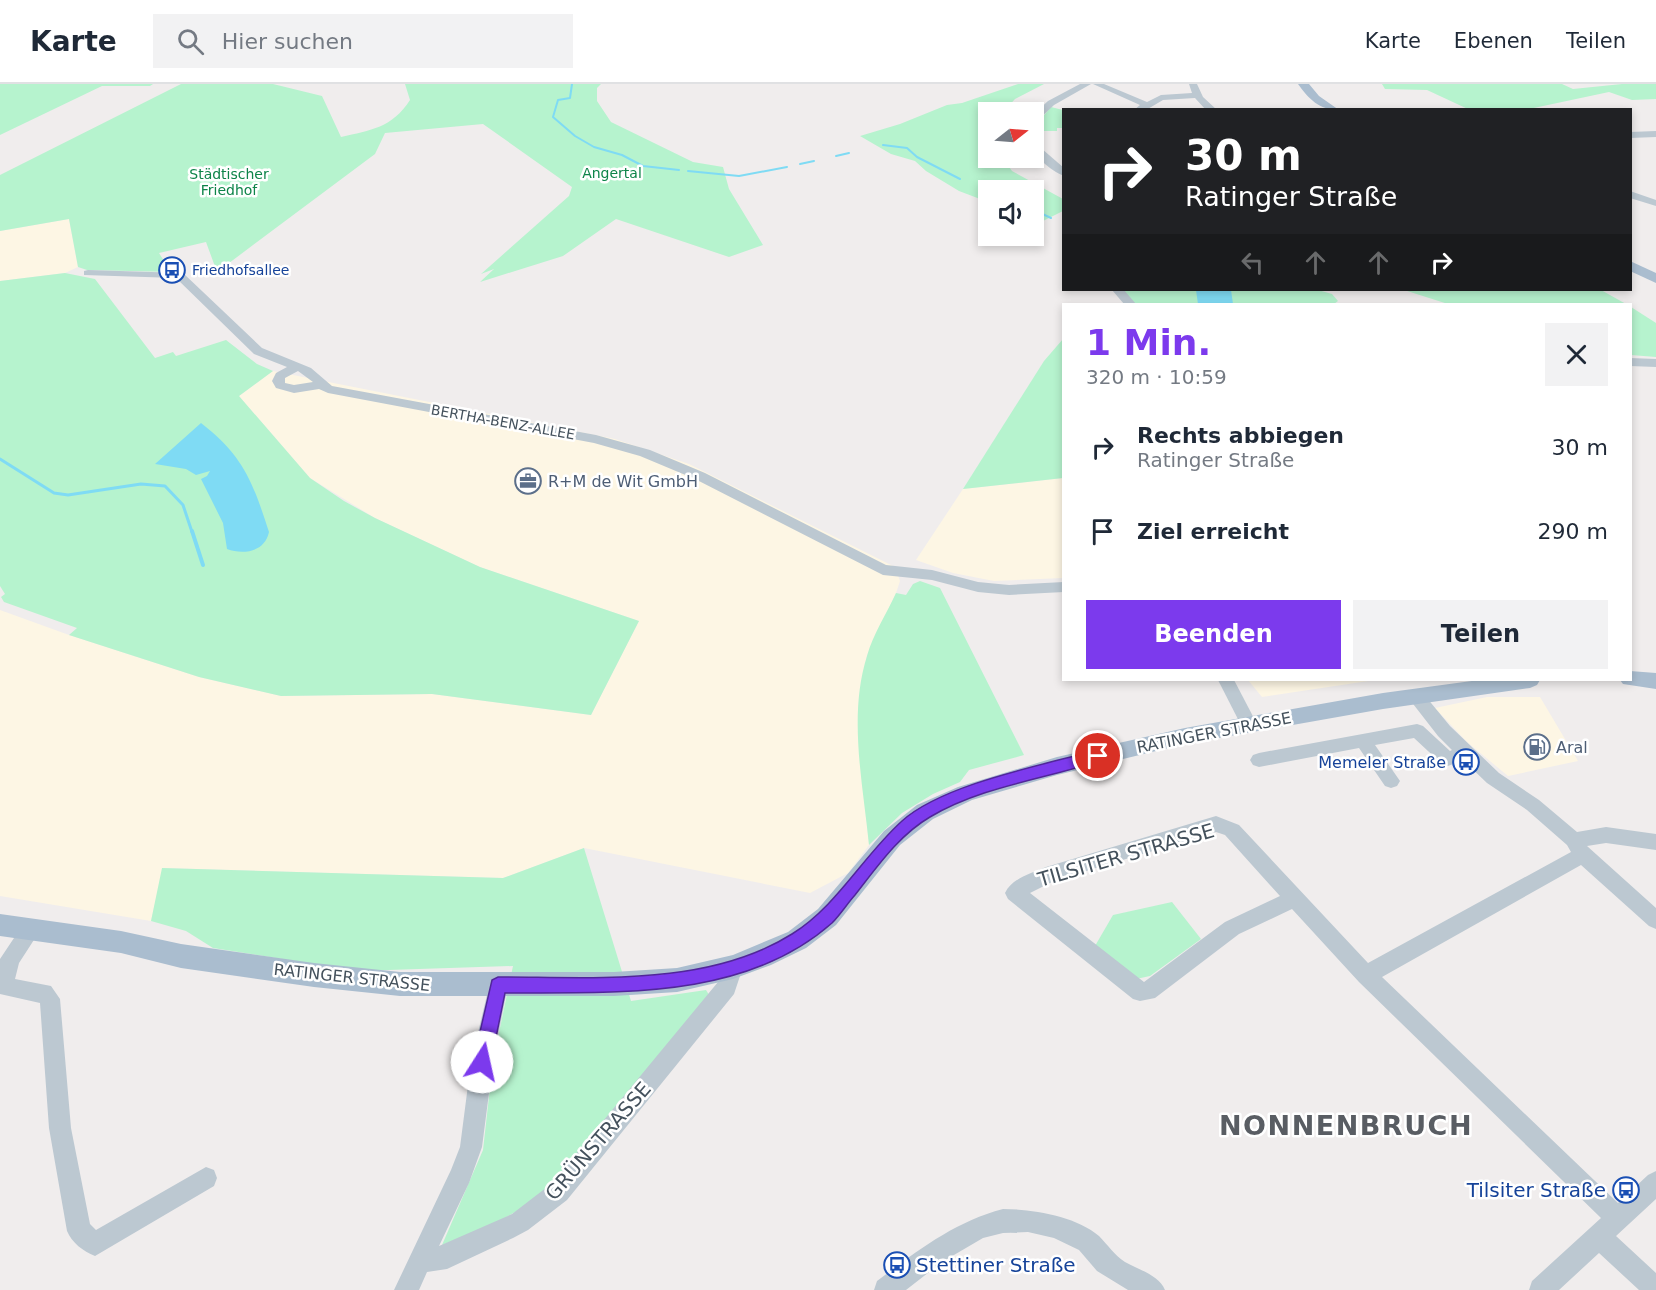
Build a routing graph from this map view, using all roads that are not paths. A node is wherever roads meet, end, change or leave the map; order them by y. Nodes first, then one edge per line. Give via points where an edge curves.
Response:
1 (1087, 84) edge
2 (1096, 84) edge
3 (1193, 84) edge
4 (1303, 84) edge
5 (1197, 96) junction
6 (1044, 107) edge
7 (1143, 107) edge
8 (1209, 108) edge
9 (1331, 108) edge
10 (1656, 134) edge
11 (1632, 135) edge
12 (1044, 158) edge
13 (1062, 171) edge
14 (1632, 195) edge
15 (1656, 203) edge
16 (1632, 266) edge
17 (88, 273) dead end
18 (1656, 279) edge
19 (1119, 291) edge
20 (1129, 303) edge
21 (1632, 362) edge
22 (1656, 363) edge
23 (295, 368) junction
24 (320, 385) junction
25 (1062, 588) edge
26 (1632, 680) edge
27 (1227, 681) edge
28 (1523, 681) edge
29 (1656, 681) edge
30 (1416, 696) junction
31 (1249, 724) junction
32 (1363, 741) junction
33 (1466, 751) junction
34 (1259, 760) dead end
35 (1391, 782) dead end
36 (1656, 842) edge
37 (1578, 848) junction
38 (1295, 898) junction
39 (1656, 920) edge
40 (0, 925) edge
41 (31, 930) junction
42 (733, 968) junction
43 (1366, 975) junction
44 (498, 985) junction
45 (206, 1178) dead end
46 (1656, 1183) edge
47 (1617, 1218) junction
48 (1598, 1236) junction
49 (419, 1260) junction
50 (1656, 1289) edge
51 (406, 1290) edge
52 (886, 1290) edge
53 (1153, 1290) edge
54 (1541, 1290) edge

1 - 6 street
2 - 7 street
3 - 5 street
4 - 9 main road
5 - 7 street via 1172,96
5 - 8 street
10 - 11 street
12 - 13 street
14 - 15 street
16 - 18 main road
17 - 23 street, BERTHA-BENZ-ALLEE via 182,277 258,351
19 - 20 street
21 - 22 street
23 - 24 street, BERTHA-BENZ-ALLEE via 311,373
23 - 24 street via 280,376 280,385 294,389
24 - 25 street, BERTHA-BENZ-ALLEE via 617,444 645,453 700,476 875,567 932,575 978,587
26 - 29 main road
27 - 31 street
28 - 30 main road, RATINGER STRASSE
30 - 31 main road, RATINGER STRASSE
30 - 33 street
31 - 42 main road, RATINGER STRASSE via 1057,766 945,801 892,838 842,902 814,928 786,946
32 - 33 street via 1416,731 1448,759
32 - 34 street
32 - 35 street
33 - 37 street via 1493,778 1533,805
36 - 37 street via 1606,835
37 - 39 street
37 - 43 street
38 - 38 street, TILSITER STRASSE via 1232,928 1148,991 1140,992 1015,893 1053,873 1216,824 1232,830
38 - 43 street, TILSITER STRASSE
40 - 41 main road, RATINGER STRASSE
41 - 44 main road, RATINGER STRASSE via 314,975 400,984
41 - 45 street via 14,952 4,979 6,987 44,993 51,999 60,1128 79,1232 95,1244
42 - 44 main road, RATINGER STRASSE via 648,983
42 - 49 street, GRÜNSTRASSE via 727,987 559,1192 505,1230 447,1257
43 - 47 street, TILSITER STRASSE
44 - 49 street via 482,1062 471,1147
46 - 47 street
47 - 48 street
48 - 50 street
48 - 54 street
49 - 51 street
52 - 53 street via 960,1235 994,1221 1011,1219 1061,1228 1090,1244 1107,1264

